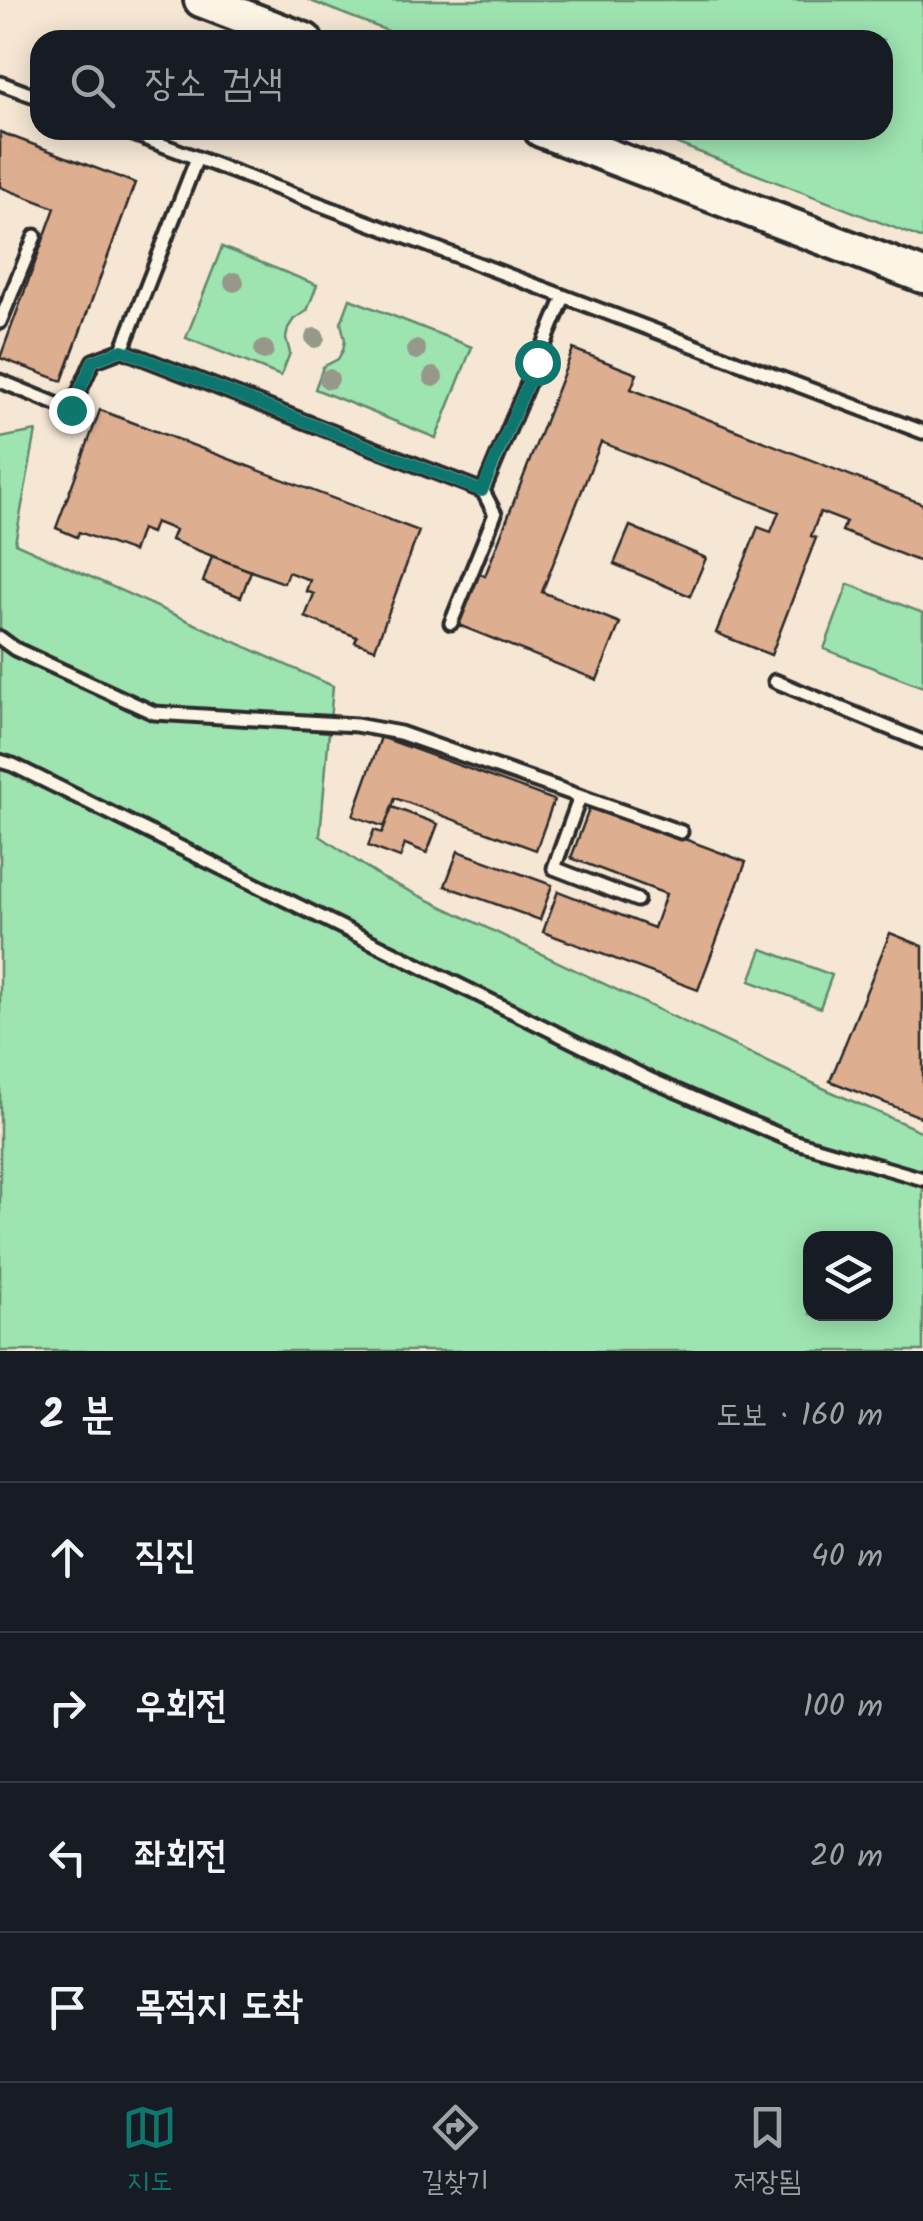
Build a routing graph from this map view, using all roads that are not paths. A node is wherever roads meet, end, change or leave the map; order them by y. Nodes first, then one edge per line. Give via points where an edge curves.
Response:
1 (201, 0) edge
2 (279, 30) edge
3 (0, 83) edge
4 (30, 94) edge
5 (150, 140) edge
6 (566, 140) edge
7 (198, 158) junction
8 (35, 236) dead end
9 (923, 276) edge
10 (564, 297) junction
11 (0, 322) edge
12 (122, 350) junction
13 (0, 381) edge
14 (923, 432) edge
15 (482, 491) junction
16 (452, 623) dead end
17 (0, 638) edge
18 (775, 681) dead end
19 (923, 742) edge
20 (0, 761) edge
21 (580, 796) junction
22 (681, 832) dead end
23 (637, 900) dead end
24 (923, 1180) edge

1 - 2 main road
3 - 4 lane
5 - 7 lane
6 - 9 main road
7 - 10 lane
7 - 12 lane
8 - 11 lane
10 - 14 lane
10 - 15 lane
12 - 13 lane via 93,361 71,410
12 - 15 lane
15 - 16 lane via 496,514
17 - 21 lane via 154,712 400,733
18 - 19 lane
20 - 24 lane via 648,1079 793,1141
21 - 22 lane
21 - 23 lane via 554,868

